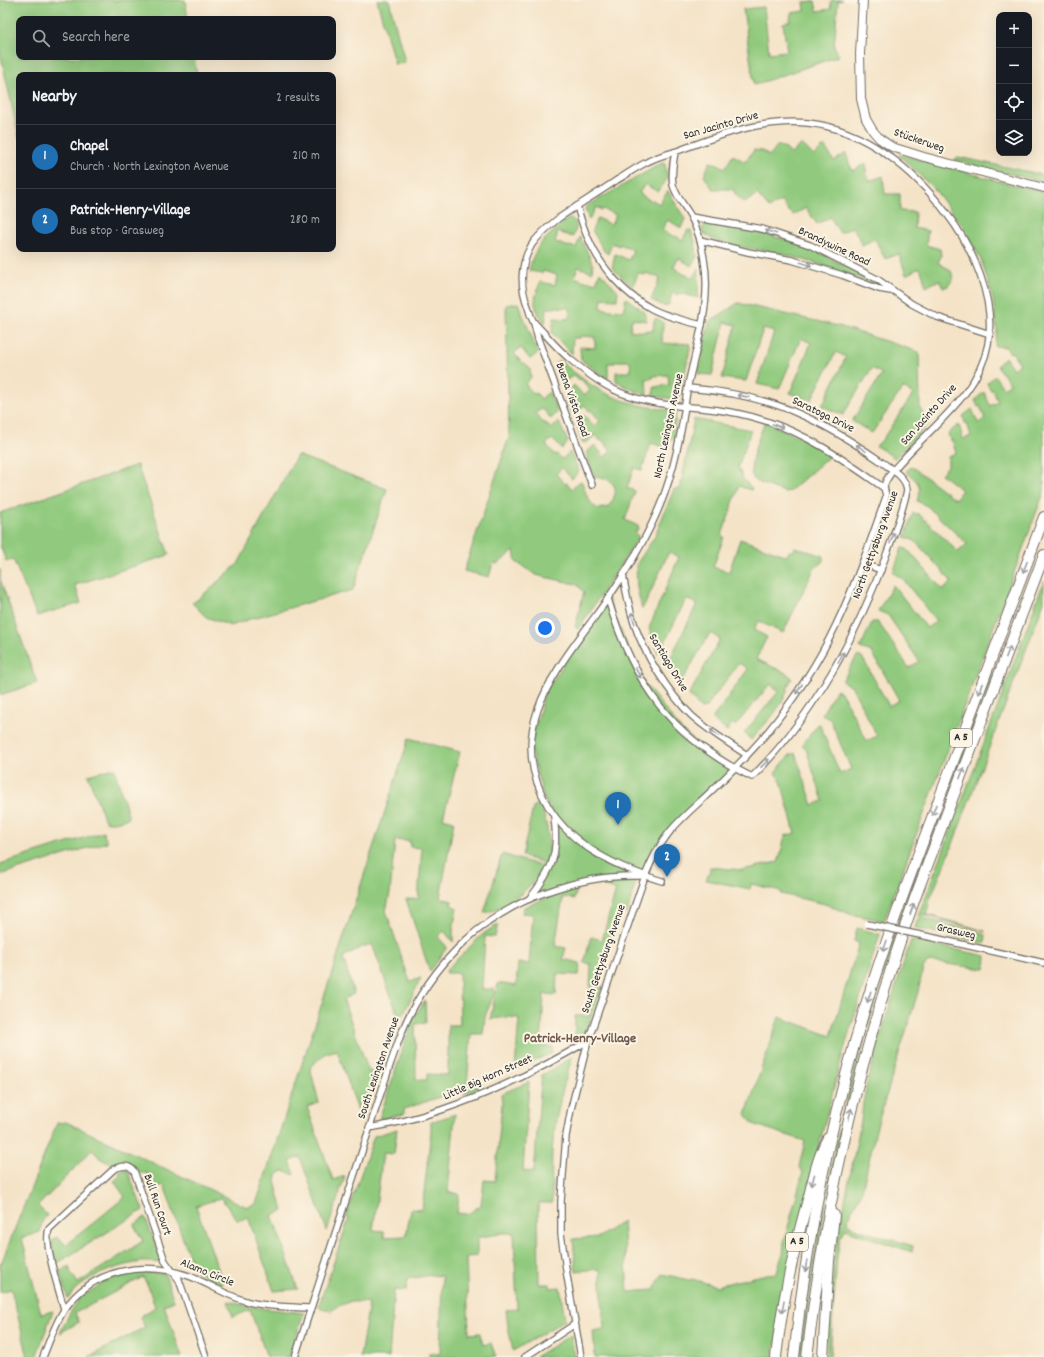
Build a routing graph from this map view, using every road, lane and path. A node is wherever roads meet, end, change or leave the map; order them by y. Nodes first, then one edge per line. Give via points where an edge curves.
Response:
1 (864, 0) edge
2 (675, 152) junction
3 (1044, 188) edge
4 (577, 206) junction
5 (691, 217) junction
6 (700, 240) junction
7 (893, 292) junction
8 (533, 321) junction
9 (702, 325) junction
10 (990, 334) junction
11 (688, 388) junction
12 (685, 407) junction
13 (893, 470) junction
14 (592, 485) dead end
15 (884, 488) junction
16 (1044, 517) edge
17 (1044, 555) edge
18 (862, 563) junction
19 (881, 570) junction
20 (623, 575) junction
21 (608, 599) junction
22 (747, 755) junction
23 (734, 768) junction
24 (554, 815) junction
25 (645, 876) junction
26 (662, 881) dead end
27 (528, 900) junction
28 (865, 923) dead end
29 (1044, 963) edge
30 (588, 1041) junction
31 (369, 1128) junction
32 (832, 1131) junction
33 (841, 1152) junction
34 (172, 1271) junction
35 (310, 1308) junction
36 (64, 1310) junction
37 (575, 1324) junction
38 (43, 1357) edge
39 (206, 1357) edge
40 (295, 1357) edge
41 (525, 1357) edge
42 (580, 1357) edge
43 (776, 1357) edge
44 (794, 1357) edge
45 (807, 1357) edge
46 (823, 1357) edge

1 - 3 street, Stückerweg via 860,54 861,99 866,119 880,139 892,147 924,157
2 - 4 street, San Jacinto Drive via 647,162
2 - 5 street, North Lexington Avenue via 672,167 674,187
2 - 10 street, San Jacinto Drive via 710,139 770,124 809,123 834,128 858,137 906,168 935,197 960,230 980,275 990,317
4 - 8 street, San Jacinto Drive via 547,228 527,254 523,266 522,285
4 - 9 street via 587,237 596,254 621,287 653,309 676,319
5 - 6 street, North Lexington Avenue
7 -> 5 street, Brandywine Road via 877,279 810,245 762,230
6 -> 7 street, Brandywine Road via 792,260
6 - 9 street, North Lexington Avenue via 707,282
7 - 10 street, Brandywine Road via 937,317
8 - 12 street, San Jacinto Drive via 562,353 606,386 647,401
8 - 14 street, Buena Vista Road
9 - 11 street, North Lexington Avenue
10 - 13 street, San Jacinto Drive via 984,360 966,391
11 - 12 street, North Lexington Avenue
13 -> 11 street, Saratoga Drive via 826,426 797,412 746,397 714,390
12 -> 15 street via 733,413 790,430 833,453
12 - 20 street, North Lexington Avenue via 671,475 662,501 652,526
13 - 15 street, North Gettysburg Avenue
19 -> 13 street, North Gettysburg Avenue via 907,490 907,485
15 - 18 street, North Gettysburg Avenue via 886,497
16 -> 32 highway, A 5 via 880,960
33 -> 17 highway, A 5 via 864,1061 897,950
18 - 19 street
18 -> 22 street, North Gettysburg Avenue via 824,648 798,691
23 -> 19 street, North Gettysburg Avenue via 752,777 767,762 816,698 855,630
20 - 21 street, North Lexington Avenue
22 -> 20 street, Santiago Drive via 693,717 672,694 639,637
21 -> 23 street via 630,659 658,705 695,742
21 - 24 street, North Lexington Avenue via 552,678 531,734 534,773 544,799
22 - 23 street, North Gettysburg Avenue
23 - 25 street, North Gettysburg Avenue via 668,834 652,859
24 - 25 street, North Lexington Avenue via 569,833 589,849
24 - 27 street, North Lexington Avenue via 554,857 541,884
25 - 26 street
25 - 27 street, South Lexington Avenue via 626,875 594,879
25 - 30 street, South Gettysburg Avenue
27 - 31 street, South Lexington Avenue via 465,941 435,975 410,1014 402,1032
28 - 29 street, Grasweg, bridge
30 - 31 street, Little Big Horn Street via 479,1096 430,1113
30 - 37 street, South Gettysburg Avenue via 566,1136 561,1201 563,1254
31 - 35 street, South Lexington Avenue
32 -> 43 highway, A 5 via 821,1150 802,1219 787,1286
32 -> 44 highway, A 5 via 814,1216
33 - 45 highway, A 5 via 827,1219
33 - 46 highway, A 5 via 840,1183 829,1261
34 - 35 street, Alamo Circle via 253,1303
34 - 36 street, Alamo Circle via 147,1268 114,1273 83,1290
34 - 36 street, Bull Run Court via 165,1261 134,1171 132,1168 120,1166 49,1229 48,1246
34 - 39 street, Bull Run Court via 179,1280
35 - 40 street, South Lexington Avenue
36 - 38 street, Alamo Circle
37 - 41 street
37 - 42 street, South Gettysburg Avenue

